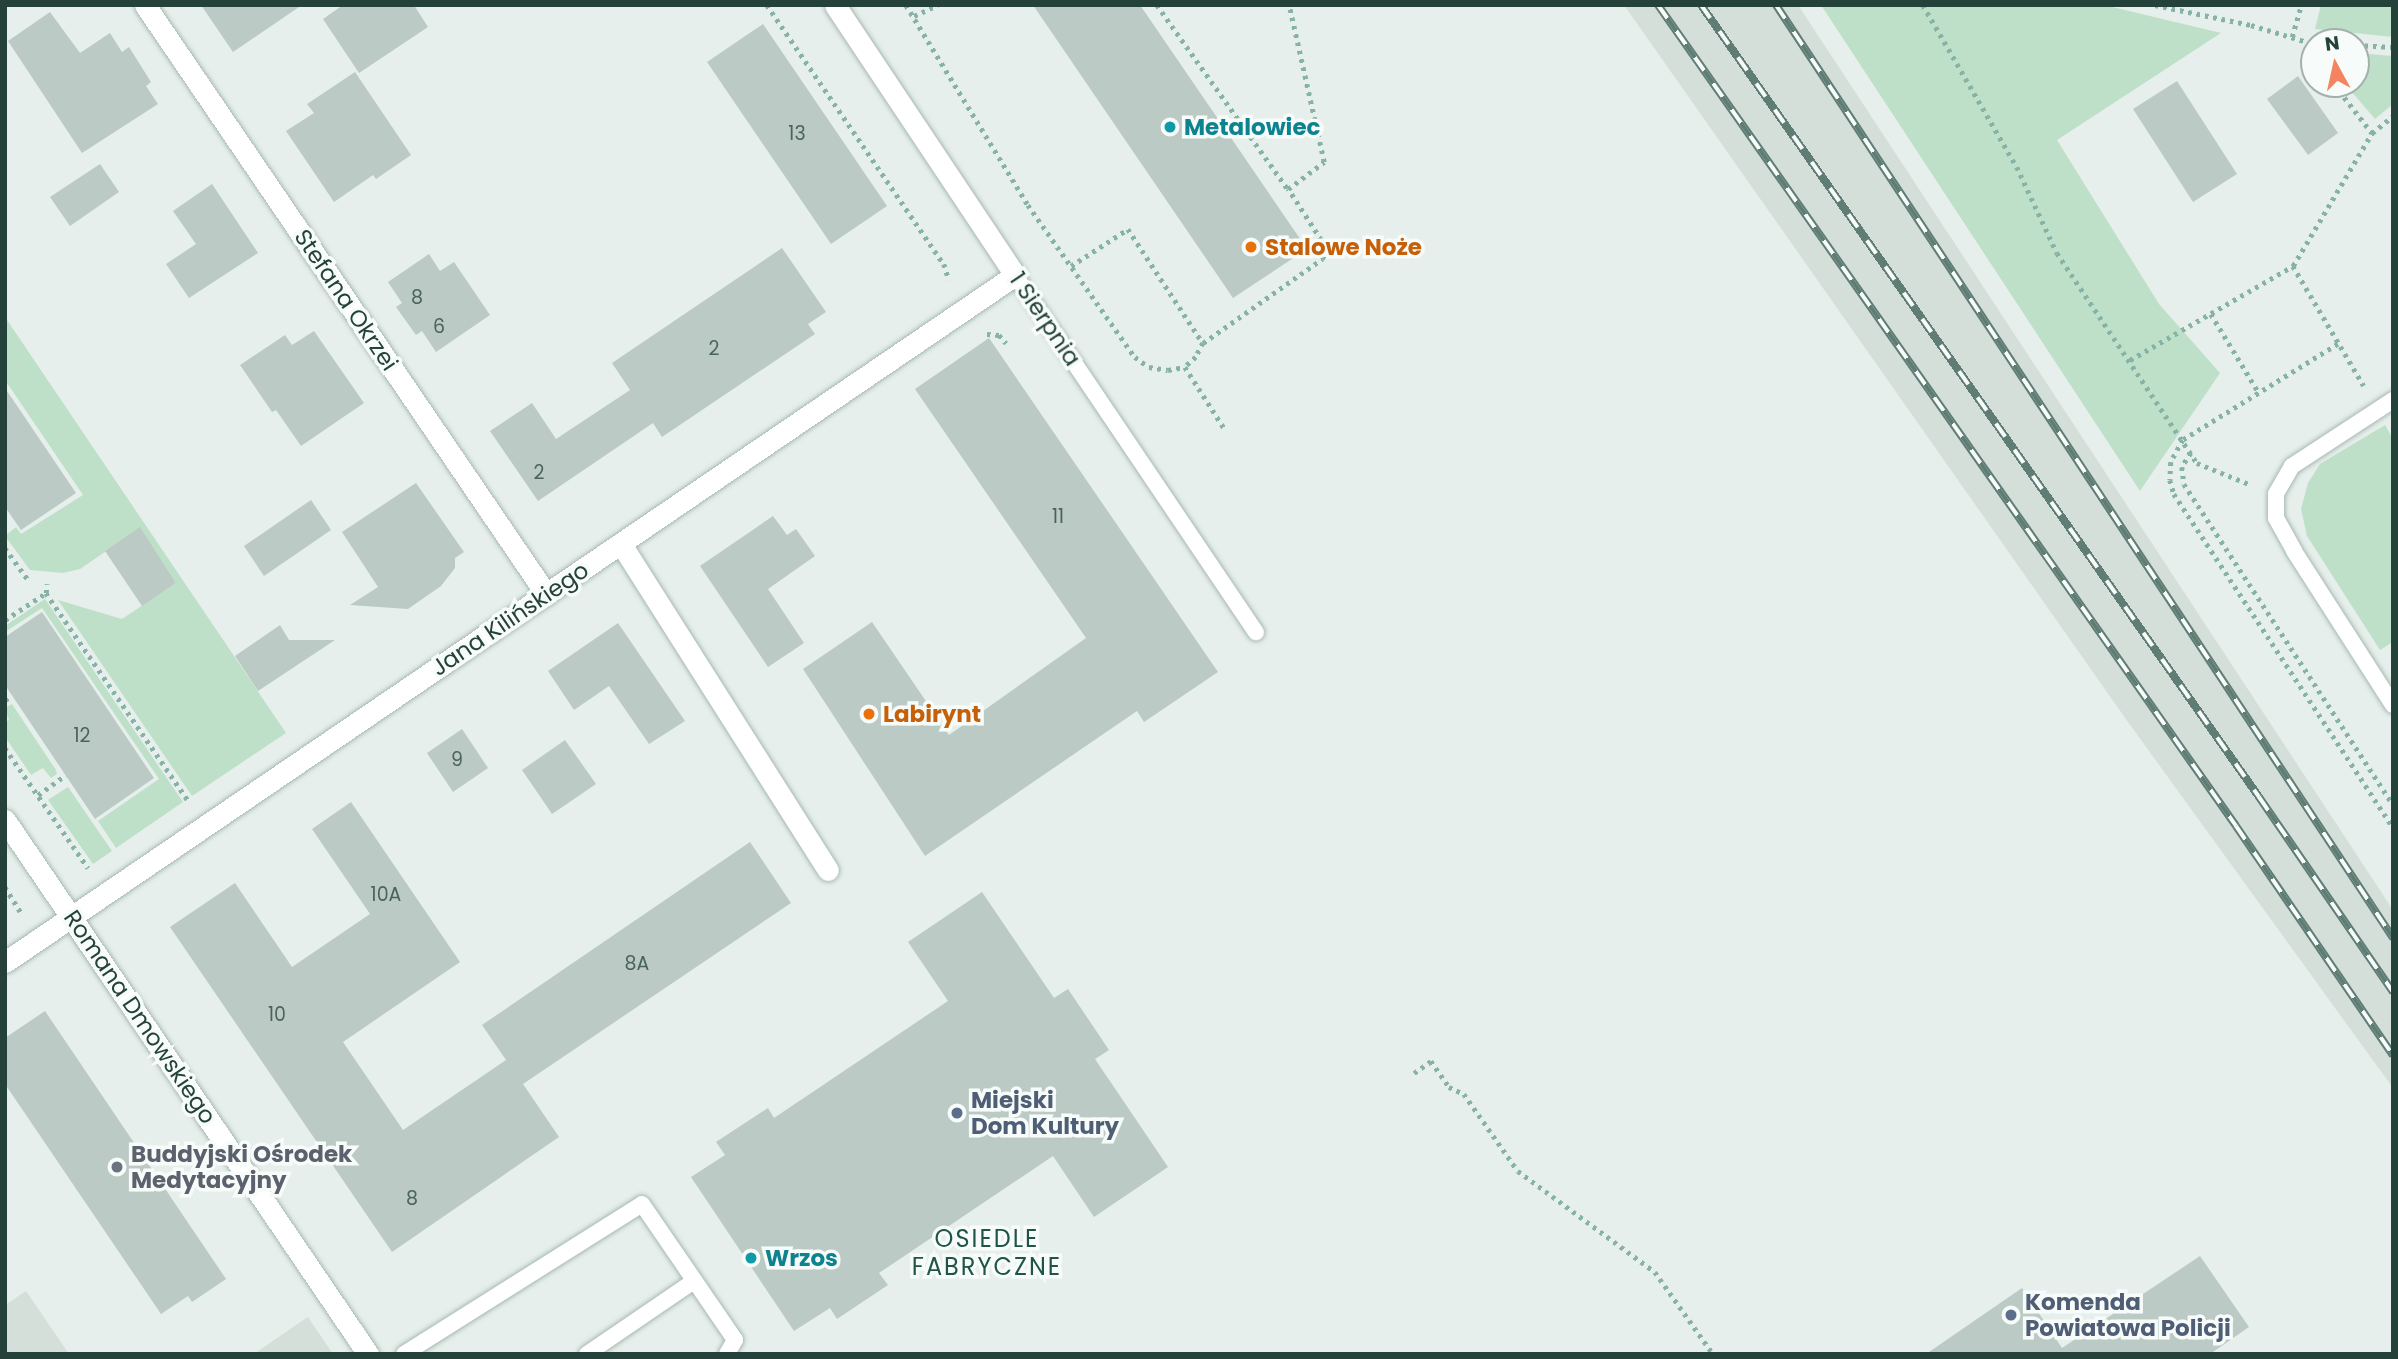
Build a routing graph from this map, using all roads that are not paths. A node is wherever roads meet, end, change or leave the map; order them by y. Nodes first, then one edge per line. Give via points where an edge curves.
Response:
1 (145, 5) edge
2 (835, 5) edge
3 (1015, 275) junction
4 (2388, 403) edge
5 (621, 544) junction
6 (546, 594) junction
7 (1256, 632) dead end
8 (2393, 705) edge
9 (5, 820) edge
10 (828, 870) dead end
11 (71, 915) junction
12 (5, 962) edge
13 (694, 1281) junction
14 (368, 1354) edge
15 (404, 1354) edge
16 (587, 1354) edge
17 (727, 1354) edge

1 - 6 street, Stefana Okrzei
2 - 3 street, 1 Sierpnia
3 - 5 street, Jana Kilińskiego
3 - 7 lane, 1 Sierpnia
4 - 8 lane via 2292,466 2276,494 2276,518
5 - 6 street, Jana Kilińskiego
5 - 10 street
6 - 11 street, Jana Kilińskiego
9 - 11 street, Romana Dmowskiego
11 - 12 street, Jana Kilińskiego
11 - 14 street, Romana Dmowskiego
13 - 15 lane via 642,1203
13 - 16 lane
13 - 17 lane via 734,1340

